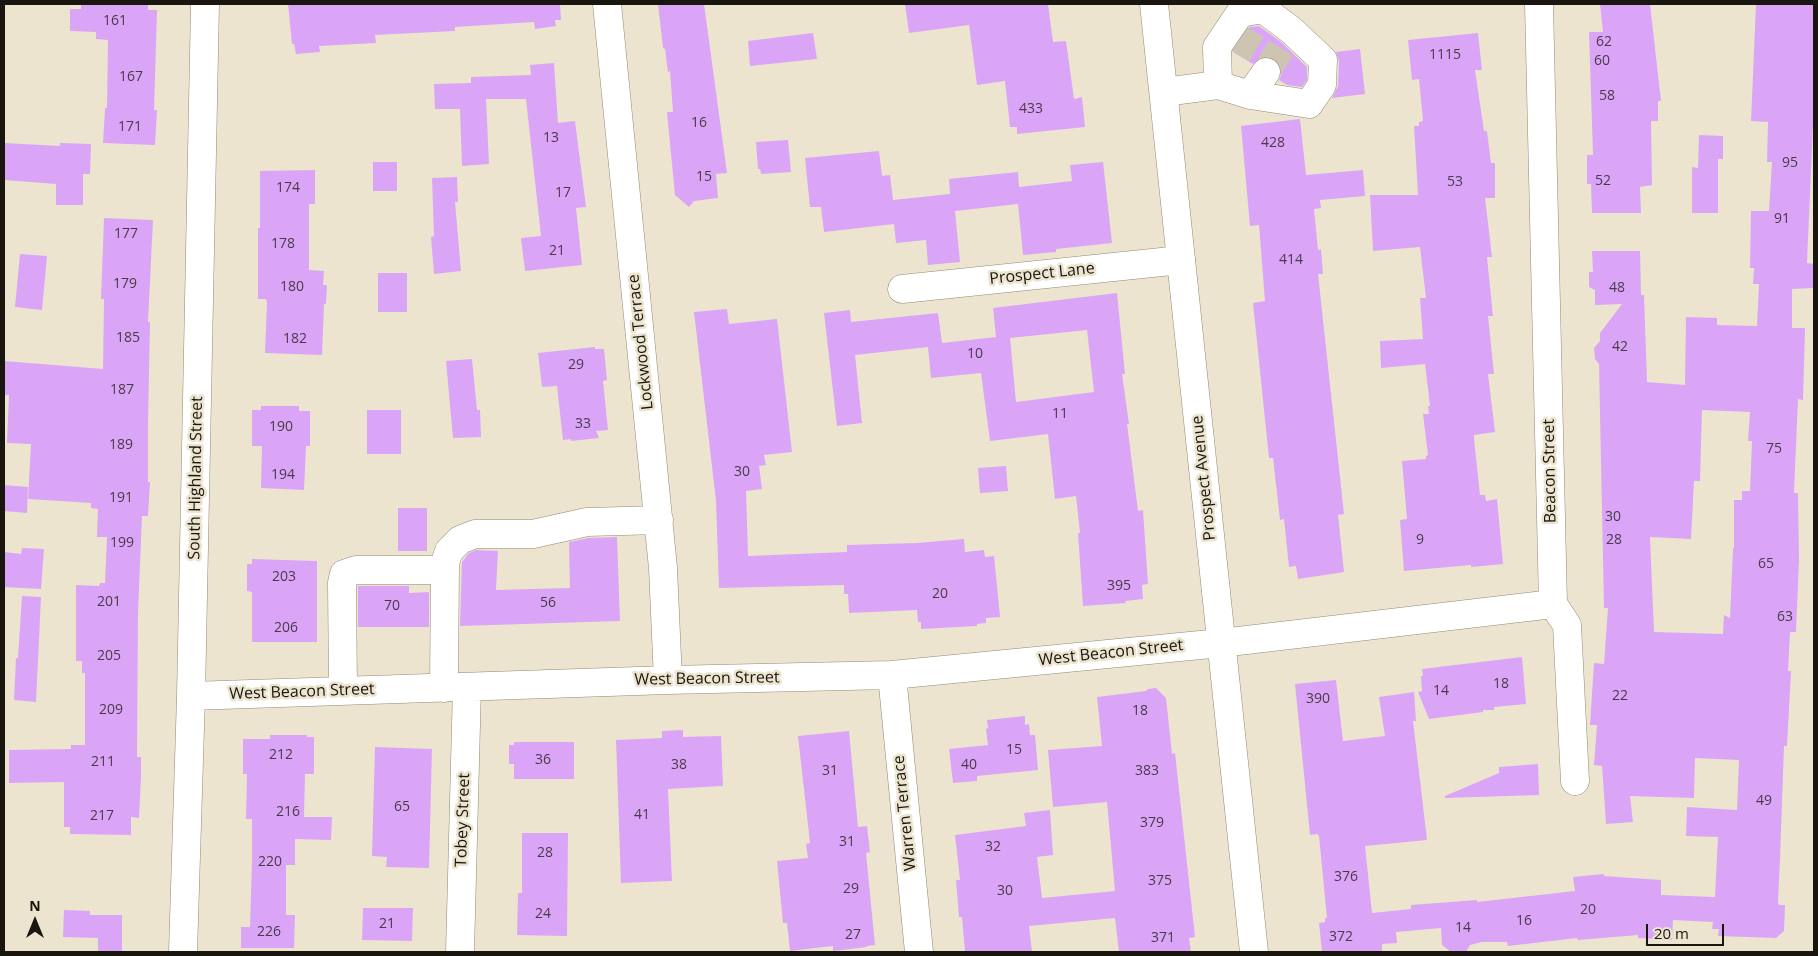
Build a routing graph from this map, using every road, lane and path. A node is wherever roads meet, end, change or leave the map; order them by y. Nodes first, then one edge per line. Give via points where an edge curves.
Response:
1 (205, 4) edge
2 (607, 4) edge
3 (1154, 4) edge
4 (1539, 4) edge
5 (1261, 12) edge
6 (1237, 54) tunnel mouth
7 (1266, 72) tunnel mouth
8 (1218, 84) junction
9 (1164, 92) junction
10 (1250, 95) junction
11 (1181, 260) junction
12 (902, 289) dead end
13 (659, 520) junction
14 (446, 570) junction
15 (1553, 604) junction
16 (1221, 642) junction
17 (892, 675) junction
18 (668, 680) junction
19 (456, 687) junction
20 (342, 691) junction
21 (191, 696) junction
22 (1575, 781) dead end
23 (183, 952) edge
24 (460, 952) edge
25 (919, 952) edge
26 (1254, 952) edge

1 - 21 street, South Highland Street
2 - 13 street, Lockwood Terrace
3 - 9 street, Prospect Avenue
4 - 15 street, Beacon Street
5 - 8 street via 1240,13 1217,47
5 - 10 street via 1287,36 1324,60 1322,85 1309,104
6 - 8 street
7 - 10 street
8 - 9 street
8 - 10 street
9 - 11 street, Prospect Avenue
11 - 12 street, Prospect Lane
11 - 16 street, Prospect Avenue
13 - 14 street, Tobey Street via 587,522 533,534 475,534 460,540 449,551
13 - 18 street, Lockwood Terrace
14 - 19 street, Tobey Street
14 - 20 street via 356,570 344,574
15 - 16 street
15 - 22 street via 1567,625
16 - 17 street, West Beacon Street
16 - 26 street, Prospect Avenue
17 - 18 street, West Beacon Street
17 - 25 street, Warren Terrace
18 - 19 street, West Beacon Street
19 - 20 street, West Beacon Street
19 - 24 street, Tobey Street
20 - 21 street, West Beacon Street
21 - 23 street, South Highland Street

